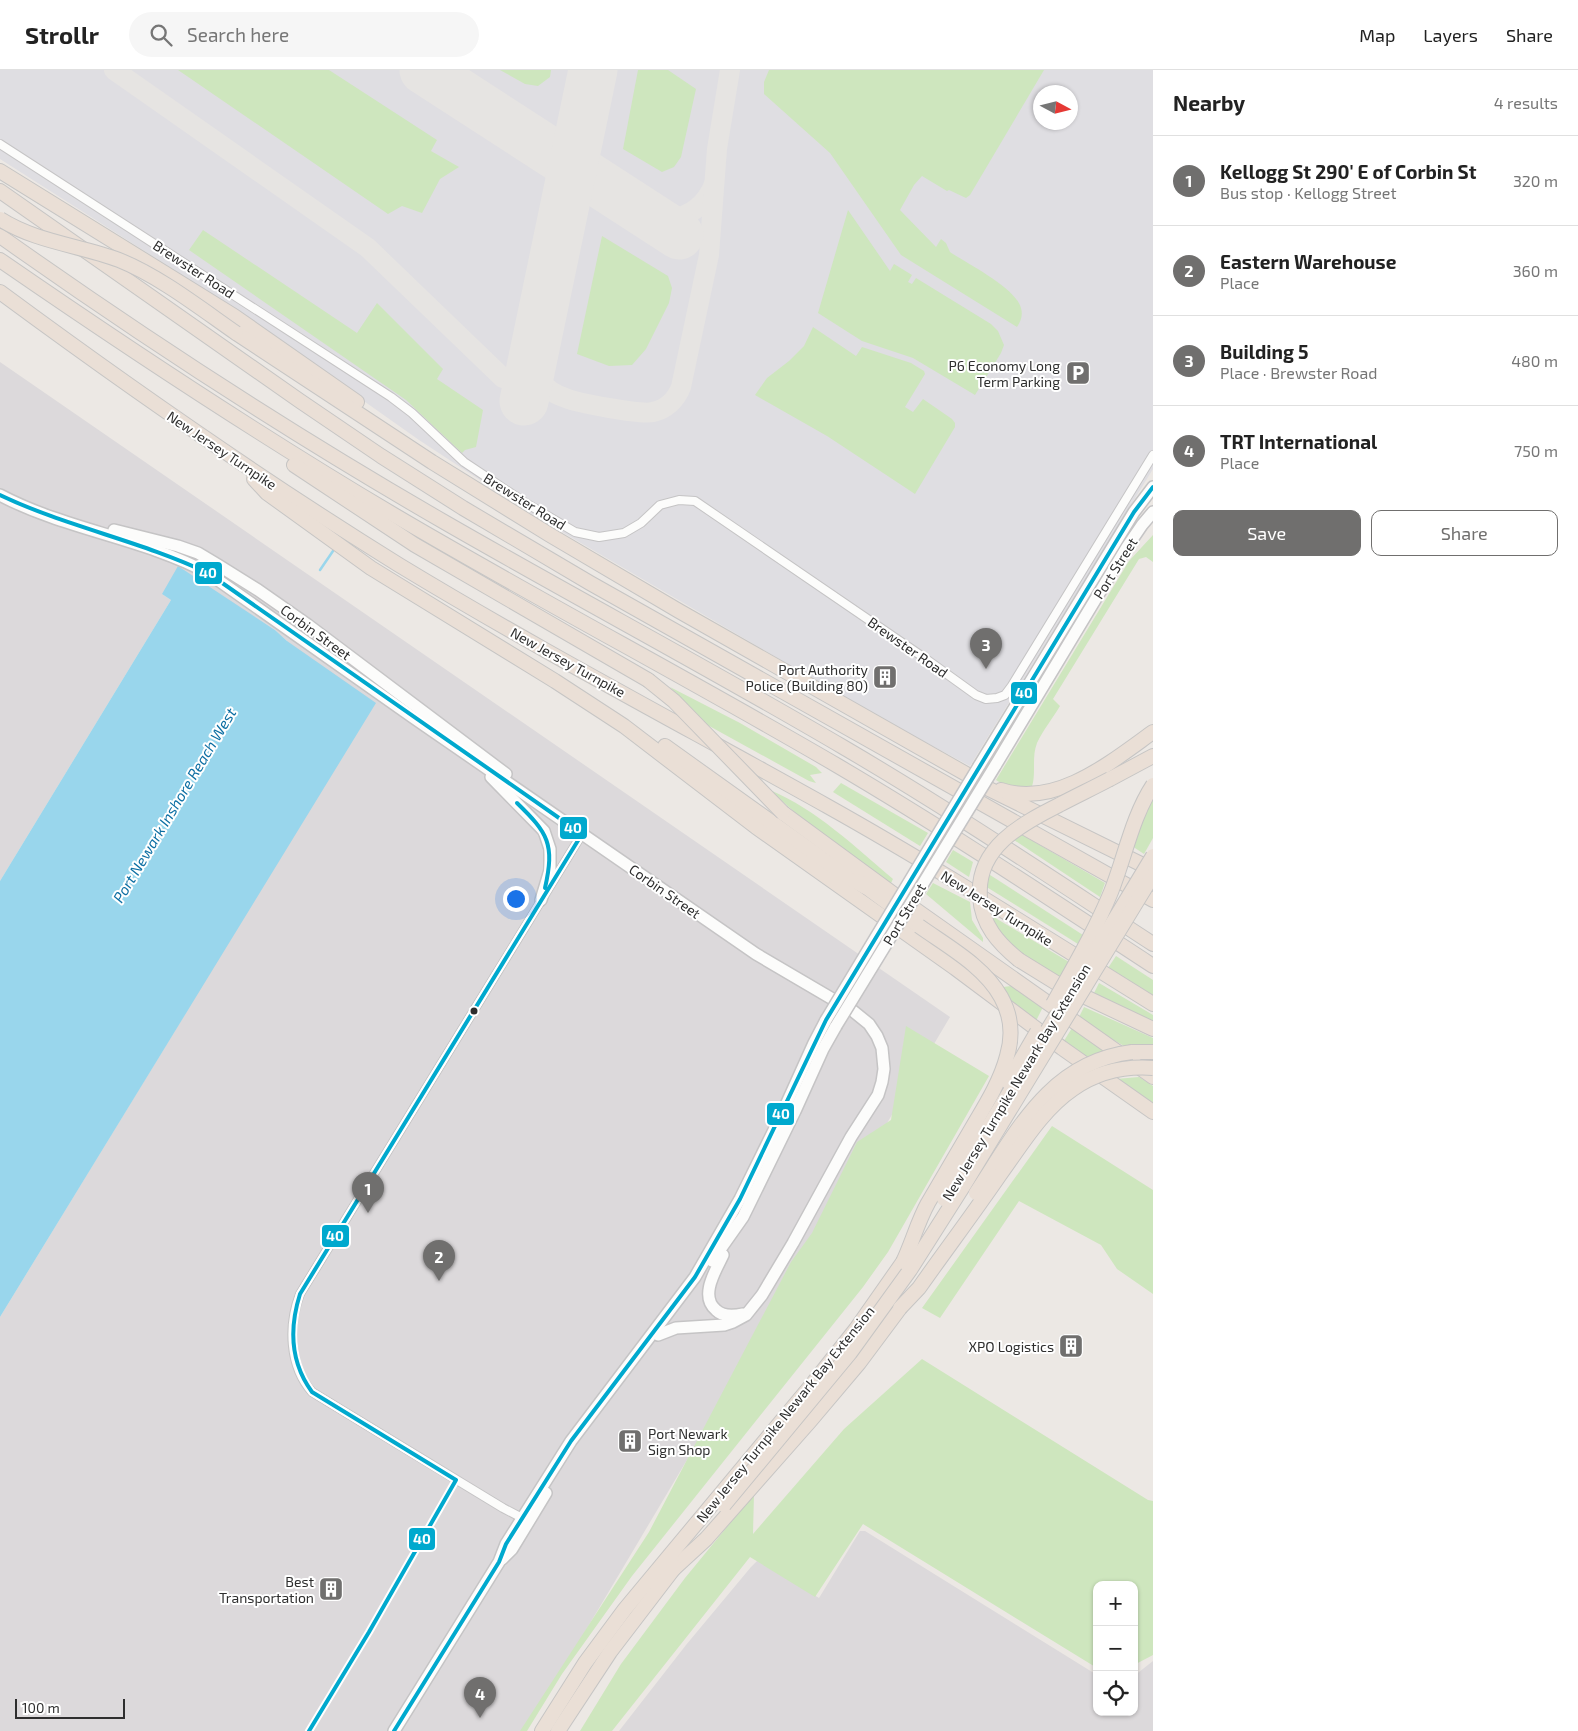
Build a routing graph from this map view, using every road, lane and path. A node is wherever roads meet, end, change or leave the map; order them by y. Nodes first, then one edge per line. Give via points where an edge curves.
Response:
1 (0, 144) edge
2 (0, 171) edge
3 (0, 191) edge
4 (0, 219) edge
5 (0, 236) edge
6 (0, 260) edge
7 (0, 292) edge
8 (244, 423) junction
9 (1153, 455) edge
10 (234, 459) junction
11 (463, 480) junction
12 (1153, 487) edge
13 (0, 495) edge
14 (1153, 512) edge
15 (73, 524) junction
16 (555, 681) junction
17 (1153, 732) edge
18 (1153, 756) edge
19 (472, 758) junction
20 (977, 772) junction
21 (1153, 785) edge
22 (530, 797) junction
23 (783, 813) junction
24 (582, 834) junction
25 (1153, 856) edge
26 (1153, 870) edge
27 (1153, 875) edge
28 (865, 887) junction
29 (1150, 890) edge
30 (541, 900) junction
31 (1153, 944) edge
32 (1153, 966) edge
33 (1153, 1004) edge
34 (831, 1023) junction
35 (1153, 1029) edge
36 (1153, 1052) edge
37 (1153, 1068) edge
38 (1153, 1077) edge
39 (1153, 1112) edge
40 (981, 1140) junction
41 (743, 1217) junction
42 (904, 1262) junction
43 (699, 1275) junction
44 (900, 1308) junction
45 (751, 1310) junction
46 (658, 1335) junction
47 (633, 1362) junction
48 (720, 1501) junction
49 (525, 1520) junction
50 (669, 1574) junction
51 (394, 1731) edge
52 (542, 1731) edge
53 (558, 1731) edge

1 - 9 street, Brewster Road via 391,398 412,413 464,462 561,525 591,536 615,535 633,529 660,505 695,500 983,698 1001,697 1012,687
2 - 11 highway via 250,327
3 - 29 highway via 380,456 463,508 590,583
4 - 11 highway, bridge via 33,235 109,257 150,275
5 - 31 highway via 194,368 343,462 878,768
6 - 8 highway
7 - 10 highway, New Jersey Turnpike
8 - 23 highway, bridge via 275,452 391,530 648,680 674,701
8 - 32 highway via 401,519 840,767
10 - 16 highway via 267,493 358,560
10 - 33 highway, New Jersey Turnpike via 460,601 829,807
11 - 20 highway via 650,594
12 - 20 main road, Port Street via 1134,512
13 - 15 main road, Corbin Street
14 - 34 main road, Port Street, bridge via 1127,547 995,766
15 - 19 main road, Corbin Street via 192,564 208,573
15 - 22 main road, Corbin Street via 106,528 198,553 258,590 373,673 500,768
16 - 28 highway via 580,692 652,736
16 - 39 highway via 638,736 756,827
17 - 20 highway via 1090,774 1048,793 1013,793
18 - 35 highway, bridge via 1015,829 986,862 979,892 985,920 997,940 1019,960 1058,984
19 - 22 main road, Corbin Street
19 - 30 main road via 544,831 550,849 550,870
20 - 26 highway via 988,788
20 - 34 main road, Port Street, bridge
21 - 40 highway, bridge via 1138,812 1101,916 1002,1093
22 - 24 main road, Corbin Street
23 - 28 highway via 799,832
23 - 38 highway
24 - 30 street
24 - 45 main road, Corbin Street via 756,954 853,1011 869,1024 882,1048 884,1075 874,1101
25 - 40 highway, New Jersey Turnpike Newark Bay Extension, bridge
27 - 29 highway, New Jersey Turnpike Newark Bay Extension, bridge
28 - 42 highway, bridge via 974,966 992,983 1008,1013 1008,1055 999,1078 927,1205
29 - 48 highway, New Jersey Turnpike Newark Bay Extension, bridge via 910,1270 850,1353
30 - 49 street via 300,1294 292,1331 301,1375 312,1392
34 - 41 main road, Port Street via 793,1117
34 - 43 main road, Port Street via 814,1043 740,1199
36 - 44 highway, bridge via 1132,1052 1100,1059 1062,1080 1041,1099
37 - 44 highway, bridge via 1101,1074 1079,1085 1057,1102
40 - 42 highway, New Jersey Turnpike Newark Bay Extension, bridge
41 - 43 main road, Port Street
41 - 45 main road via 714,1275 708,1296 713,1308 723,1314 736,1316
42 - 48 highway, New Jersey Turnpike Newark Bay Extension via 856,1329
43 - 46 main road via 682,1305
43 - 47 main road
44 - 50 highway via 854,1369 744,1496
45 - 46 main road via 742,1318 724,1325 676,1328
46 - 47 main road
47 - 49 main road
48 - 50 highway, New Jersey Turnpike Newark Bay Extension
48 - 52 highway, New Jersey Turnpike Newark Bay Extension via 630,1603 590,1655
49 - 51 main road via 512,1548 499,1562
50 - 53 highway, New Jersey Turnpike Newark Bay Extension via 610,1652

